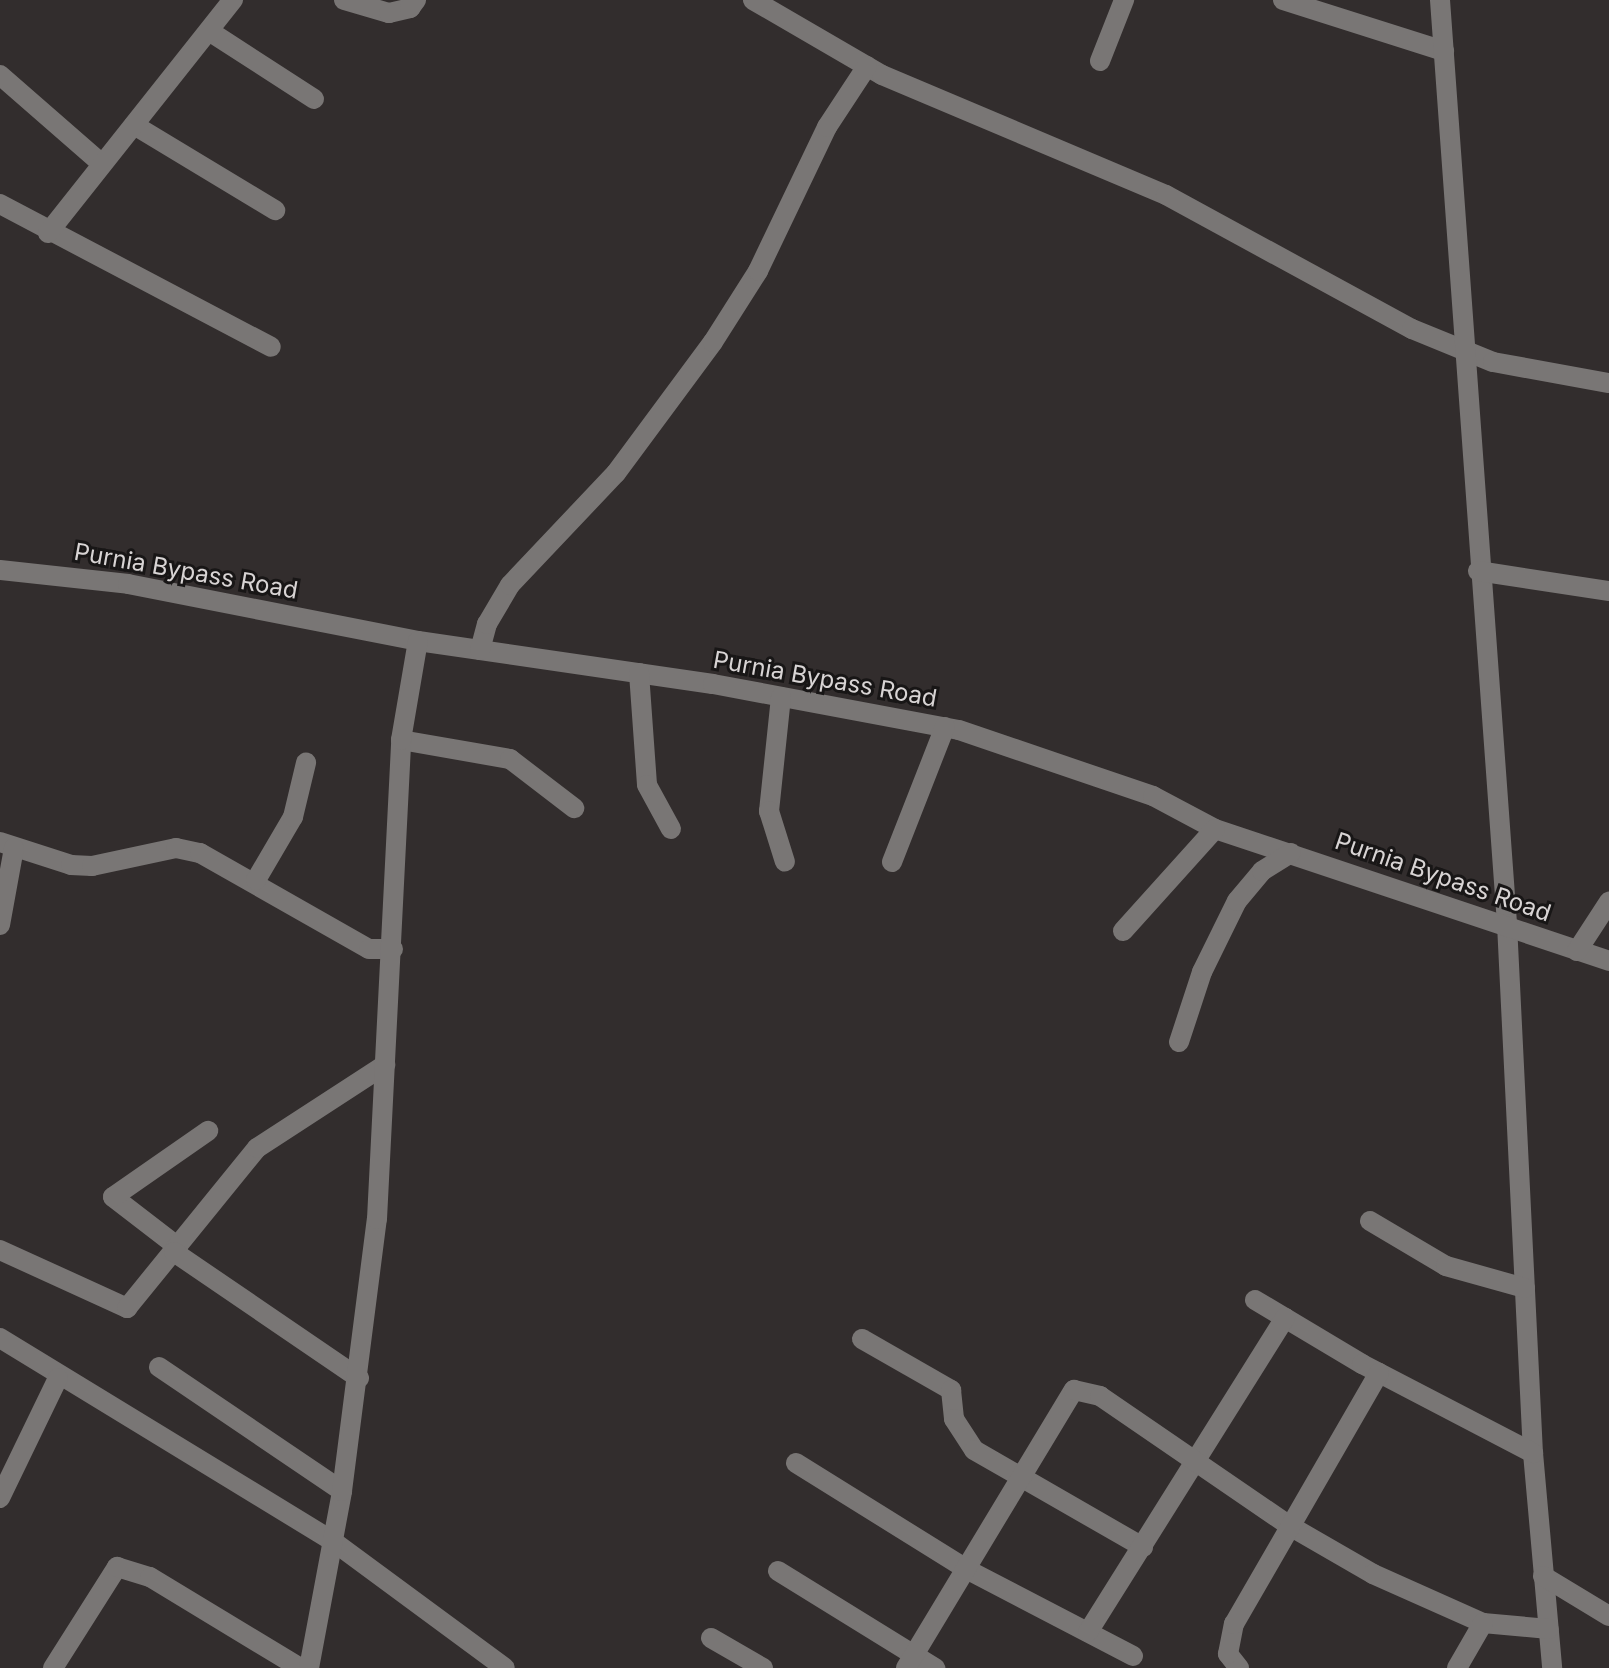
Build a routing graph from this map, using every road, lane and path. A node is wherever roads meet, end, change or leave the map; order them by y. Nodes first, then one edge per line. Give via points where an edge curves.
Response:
1 (233, 0) edge
2 (344, 0) edge
3 (416, 0) edge
4 (753, 0) edge
5 (1124, 0) edge
6 (1283, 0) edge
7 (1440, 0) edge
8 (209, 31) junction
9 (1444, 51) junction
10 (1100, 61) dead end
11 (867, 66) junction
12 (0, 75) edge
13 (314, 99) dead end
14 (134, 125) junction
15 (102, 164) junction
16 (0, 204) edge
17 (275, 210) dead end
18 (48, 233) junction
19 (271, 347) dead end
20 (1465, 352) junction
21 (1609, 383) edge
22 (0, 570) edge
23 (1478, 571) junction
24 (1609, 591) edge
25 (418, 641) junction
26 (480, 650) junction
27 (639, 673) junction
28 (781, 697) junction
29 (945, 727) junction
30 (401, 740) junction
31 (306, 763) dead end
32 (574, 808) dead end
33 (671, 829) dead end
34 (1215, 829) junction
35 (7, 845) edge
36 (1291, 853) junction
37 (785, 862) dead end
38 (892, 862) dead end
39 (256, 880) junction
40 (1609, 902) edge
41 (1507, 924) junction
42 (0, 925) edge
43 (1123, 931) dead end
44 (393, 949) junction
45 (1577, 951) junction
46 (1609, 961) edge
47 (1179, 1042) dead end
48 (385, 1065) junction
49 (208, 1131) dead end
50 (1370, 1221) dead end
51 (0, 1250) edge
52 (176, 1250) junction
53 (1525, 1288) junction
54 (1255, 1300) dead end
55 (1285, 1318) junction
56 (0, 1338) edge
57 (862, 1339) dead end
58 (159, 1367) dead end
59 (1379, 1373) junction
60 (58, 1378) junction
61 (359, 1378) junction
62 (1533, 1453) junction
63 (1195, 1462) junction
64 (796, 1463) dead end
65 (1022, 1477) junction
66 (2, 1489) edge
67 (342, 1491) junction
68 (1290, 1526) junction
69 (334, 1542) junction
70 (1143, 1547) junction
71 (968, 1570) junction
72 (778, 1571) dead end
73 (1543, 1576) junction
74 (1609, 1616) edge
75 (1483, 1623) junction
76 (1549, 1629) junction
77 (1088, 1632) junction
78 (711, 1638) dead end
79 (1133, 1656) dead end
80 (910, 1662) edge
81 (53, 1668) edge
82 (300, 1668) edge
83 (309, 1668) edge
84 (505, 1668) edge
85 (763, 1668) edge
86 (935, 1668) edge
87 (1239, 1668) edge
88 (1457, 1668) edge
89 (1552, 1668) edge

1 - 8 street
2 - 3 street via 389,13 410,8
4 - 11 street via 803,24
5 - 10 street
6 - 9 street
7 - 9 street
8 - 13 street
8 - 14 street
9 - 20 street
11 - 20 street via 1113,170 1331,288
11 - 26 street via 827,127 758,271 713,342 616,473 510,585 487,624
12 - 15 street
14 - 15 street
14 - 17 street
15 - 18 street
16 - 18 street
18 - 19 street
20 - 21 street via 1516,368
20 - 23 street
22 - 25 street, Purnia Bypass Road via 128,584
23 - 24 street
23 - 41 street
25 - 26 street, Purnia Bypass Road
25 - 30 street
26 - 27 street, Purnia Bypass Road
27 - 28 street, Purnia Bypass Road
27 - 33 street via 647,785
28 - 29 street, Purnia Bypass Road
28 - 37 street via 769,811
29 - 34 street, Purnia Bypass Road via 1153,796
29 - 38 street
30 - 32 street via 510,759
30 - 44 street
31 - 39 street via 293,817
34 - 36 street, Purnia Bypass Road
34 - 43 street
35 - 39 street via 92,866 176,848 200,853
35 - 42 street
36 - 41 street, Purnia Bypass Road
36 - 47 street via 1262,871 1237,901 1202,972
39 - 44 street via 369,949
40 - 45 street
41 - 45 street, Purnia Bypass Road
41 - 53 street
44 - 48 street
45 - 46 street, Purnia Bypass Road
48 - 52 street via 257,1148
48 - 61 street via 377,1219
49 - 52 street via 113,1197
50 - 53 street via 1446,1266
51 - 52 street via 127,1308
52 - 61 street
53 - 62 street
54 - 55 street
55 - 59 street
55 - 63 street
56 - 60 street
57 - 65 street via 951,1390 954,1419 965,1441
58 - 67 street
59 - 62 street
59 - 68 street
60 - 66 street
60 - 69 street
61 - 67 street
62 - 73 street
63 - 65 street via 1100,1396 1074,1390
63 - 68 street
63 - 70 street
64 - 71 street
65 - 70 street
65 - 71 street
67 - 69 street
68 - 75 street via 1373,1574
68 - 87 street via 1229,1638 1228,1654
69 - 83 street
69 - 84 street
70 - 77 street
71 - 77 street
71 - 80 street
72 - 80 street
73 - 74 street
73 - 76 street
75 - 76 street
75 - 88 street
76 - 89 street
77 - 79 street
78 - 85 street
80 - 86 street
81 - 82 street via 117,1567 150,1577

